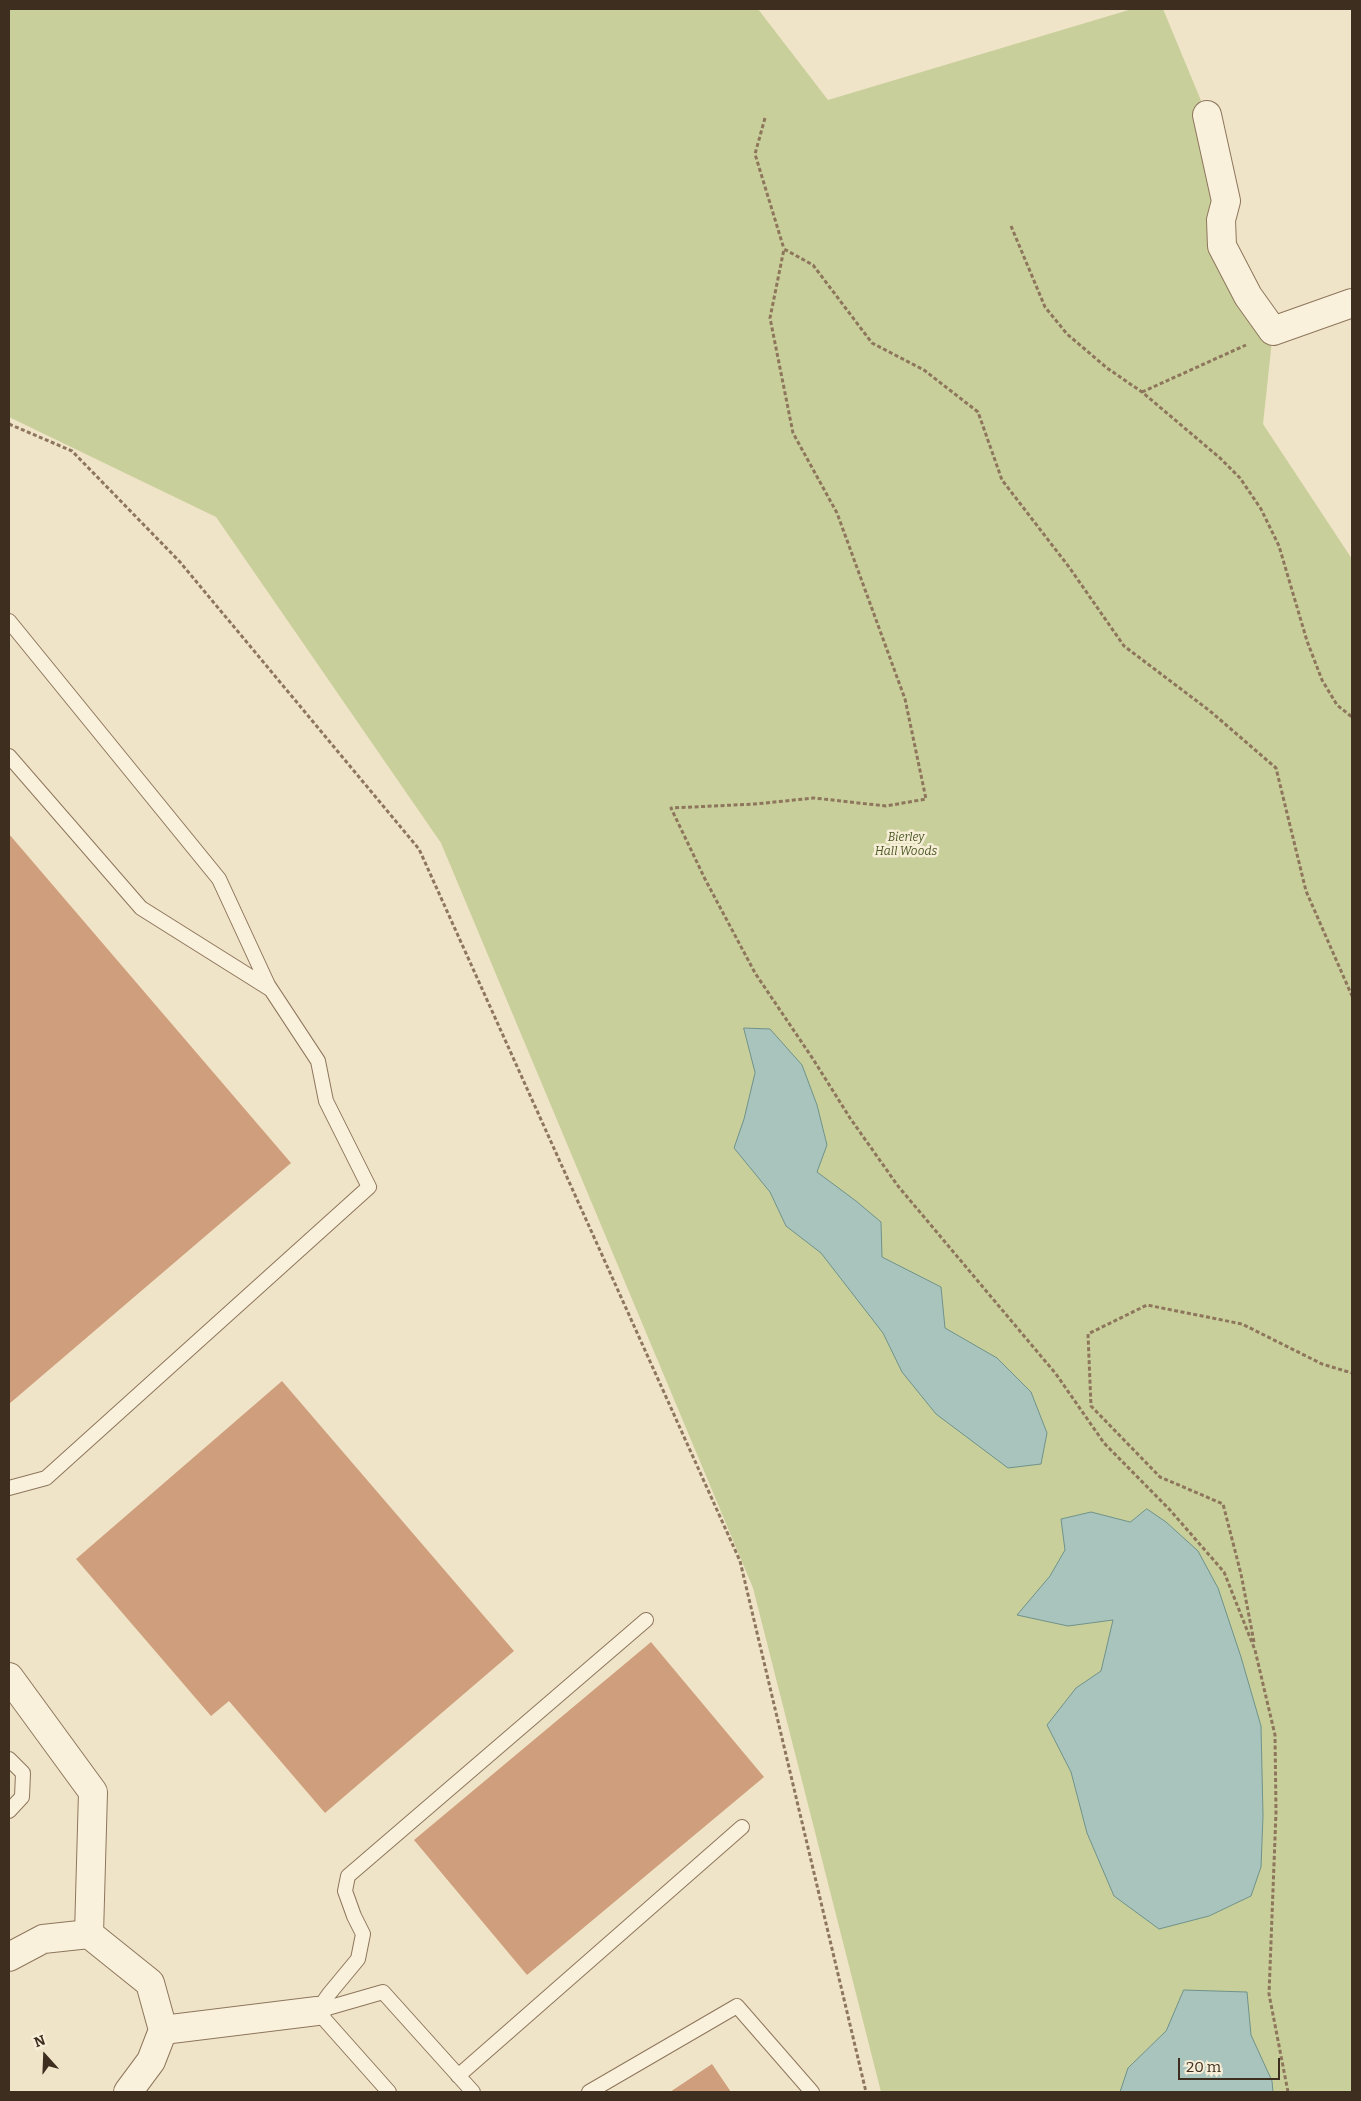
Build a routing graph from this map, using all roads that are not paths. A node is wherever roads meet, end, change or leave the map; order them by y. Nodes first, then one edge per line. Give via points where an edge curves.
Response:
1 (1208, 115) dead end
2 (1352, 303) edge
3 (9, 621) edge
4 (9, 756) edge
5 (271, 990) junction
6 (9, 1488) edge
7 (646, 1620) dead end
8 (9, 1677) edge
9 (9, 1759) edge
10 (9, 1810) edge
11 (742, 1827) dead end
12 (89, 1934) junction
13 (9, 1958) edge
14 (317, 2011) junction
15 (163, 2030) junction
16 (458, 2076) junction
17 (128, 2092) edge
18 (389, 2092) edge
19 (473, 2092) edge
20 (589, 2092) edge
21 (812, 2092) edge

1 - 2 street via 1226,201 1221,220 1222,246 1248,296 1273,331
3 - 5 lane via 219,879
4 - 5 lane via 141,908
5 - 6 lane via 318,1061 326,1101 368,1187 46,1478
7 - 14 lane via 348,1876 345,1891 363,1934 358,1959
8 - 12 street via 93,1792
9 - 10 lane via 23,1773 22,1797
11 - 16 lane
12 - 13 street via 43,1938
12 - 15 street via 150,1983
14 - 15 street
14 - 16 lane via 383,1992
14 - 18 lane
15 - 17 street via 151,2061
16 - 19 lane
20 - 21 lane via 737,2006

